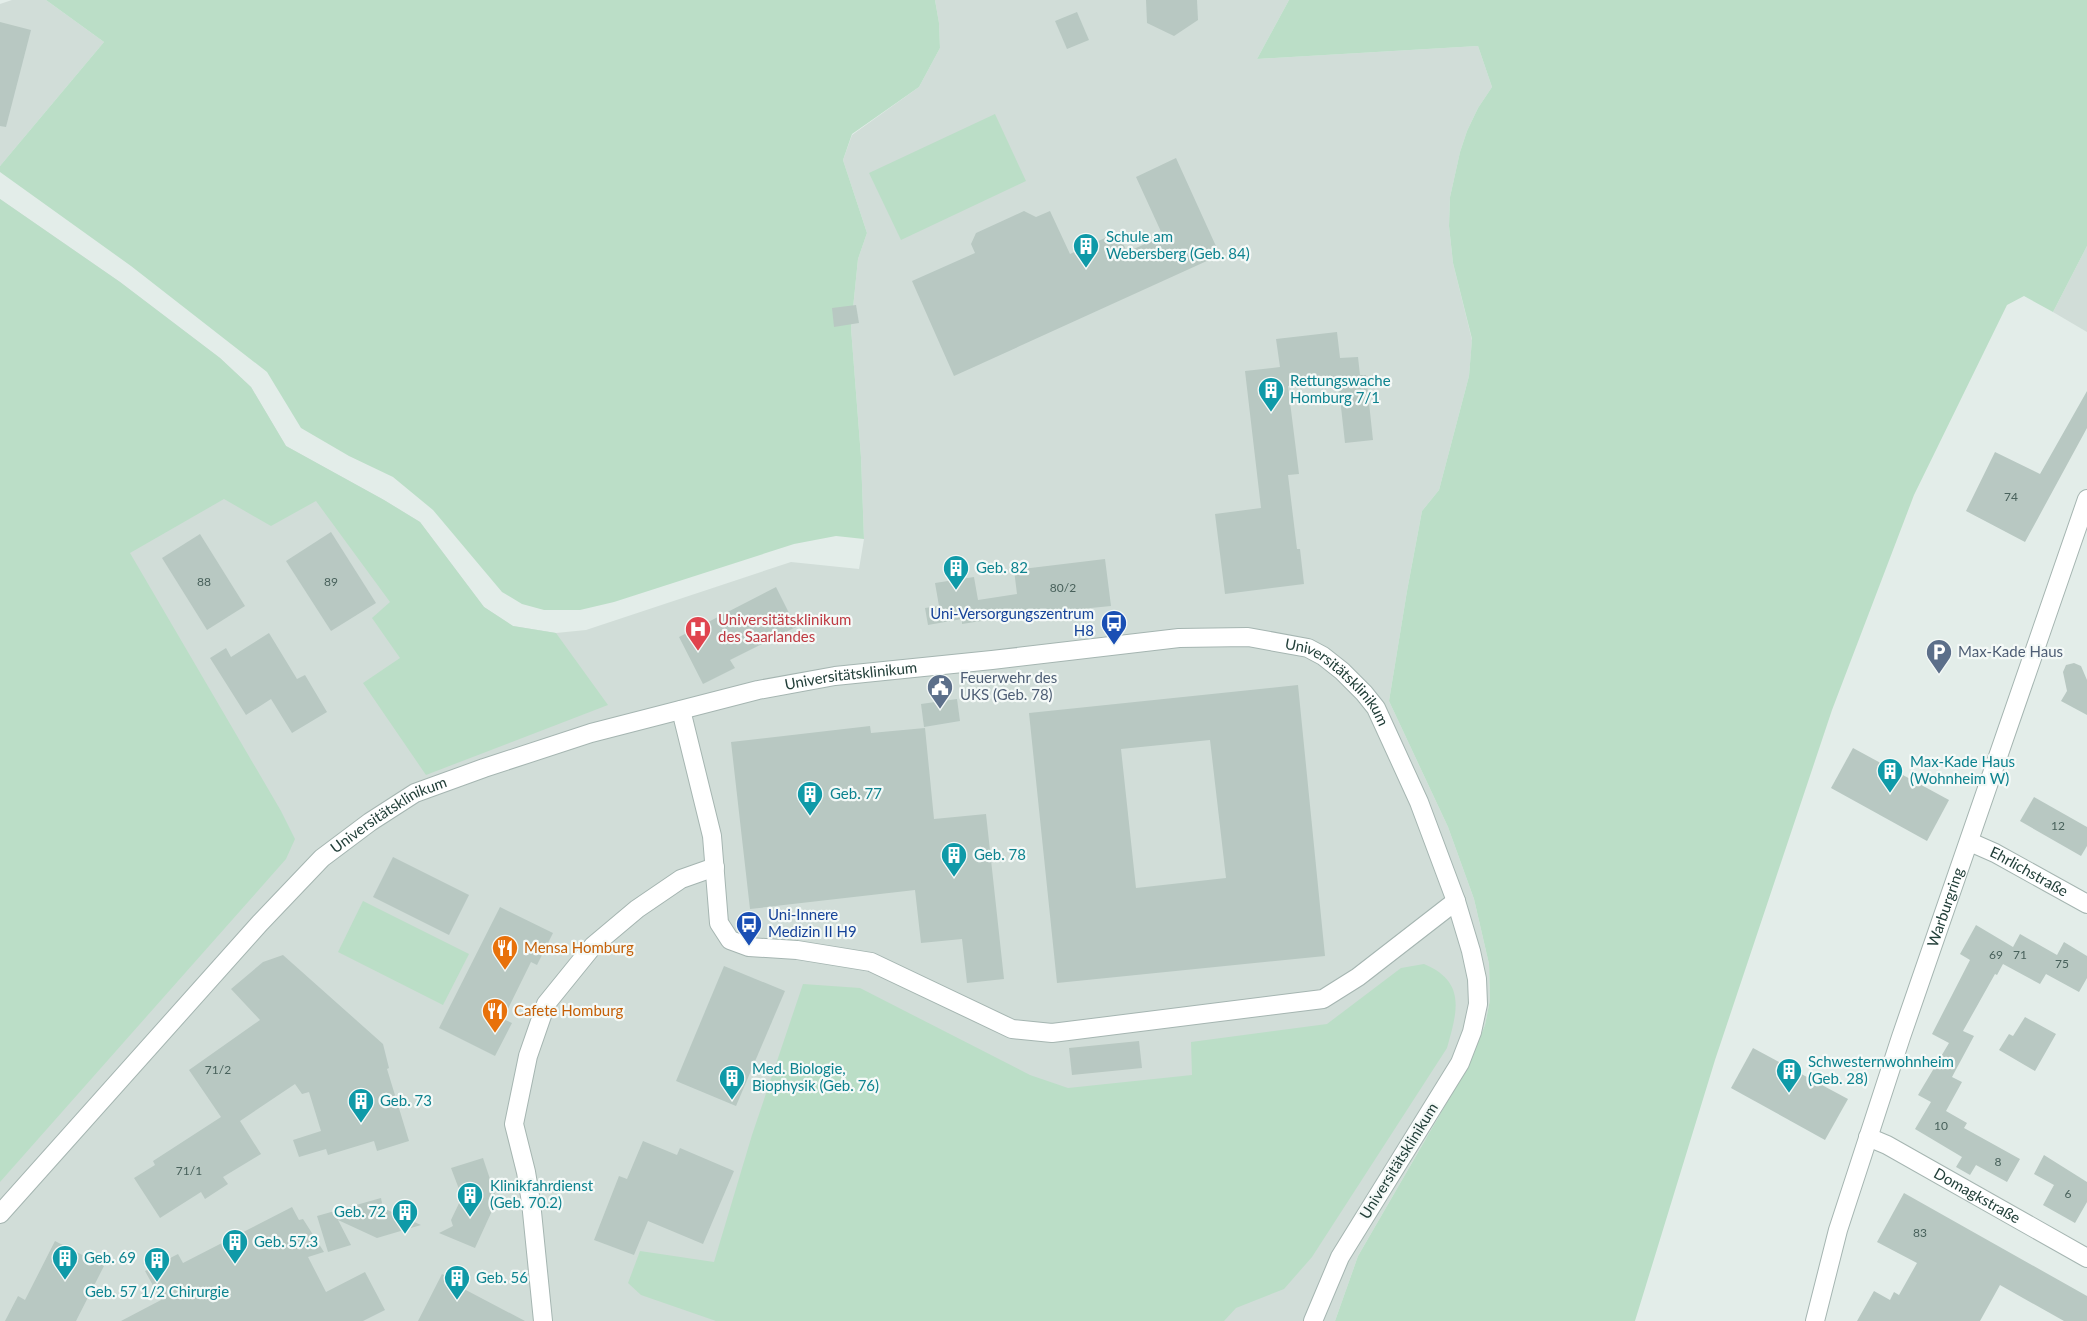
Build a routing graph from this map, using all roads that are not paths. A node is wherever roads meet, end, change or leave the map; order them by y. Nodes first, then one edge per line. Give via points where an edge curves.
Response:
1 (2087, 499) edge
2 (2080, 549) edge
3 (681, 710) junction
4 (1970, 842) junction
5 (715, 867) junction
6 (1456, 901) junction
7 (2087, 904) edge
8 (1868, 1137) junction
9 (0, 1214) edge
10 (2087, 1258) edge
11 (543, 1321) edge
12 (1313, 1321) edge
13 (1815, 1321) edge

1 - 2 street, Warburgring
2 - 4 street, Warburgring via 2000,746
3 - 5 street via 712,836
3 - 6 street, Universitätsklinikum via 835,676 1179,638 1248,638 1308,648 1342,671 1376,708 1419,802
3 - 9 street, Universitätsklinikum via 591,733 484,768 415,794 370,822 322,858 260,923
4 - 7 street, Ehrlichstraße
4 - 8 street, Warburgring
5 - 6 street via 719,923 730,940 749,947 871,962 1012,1029 1052,1033 1323,999 1358,977
5 - 11 street via 681,879 637,909 593,946 546,1004 528,1056 514,1124 531,1202
6 - 12 street, Universitätsklinikum via 1477,979 1478,1004 1472,1032 1460,1063 1340,1257
8 - 10 street, Domagkstraße
8 - 13 street, Warburgring via 1838,1230

